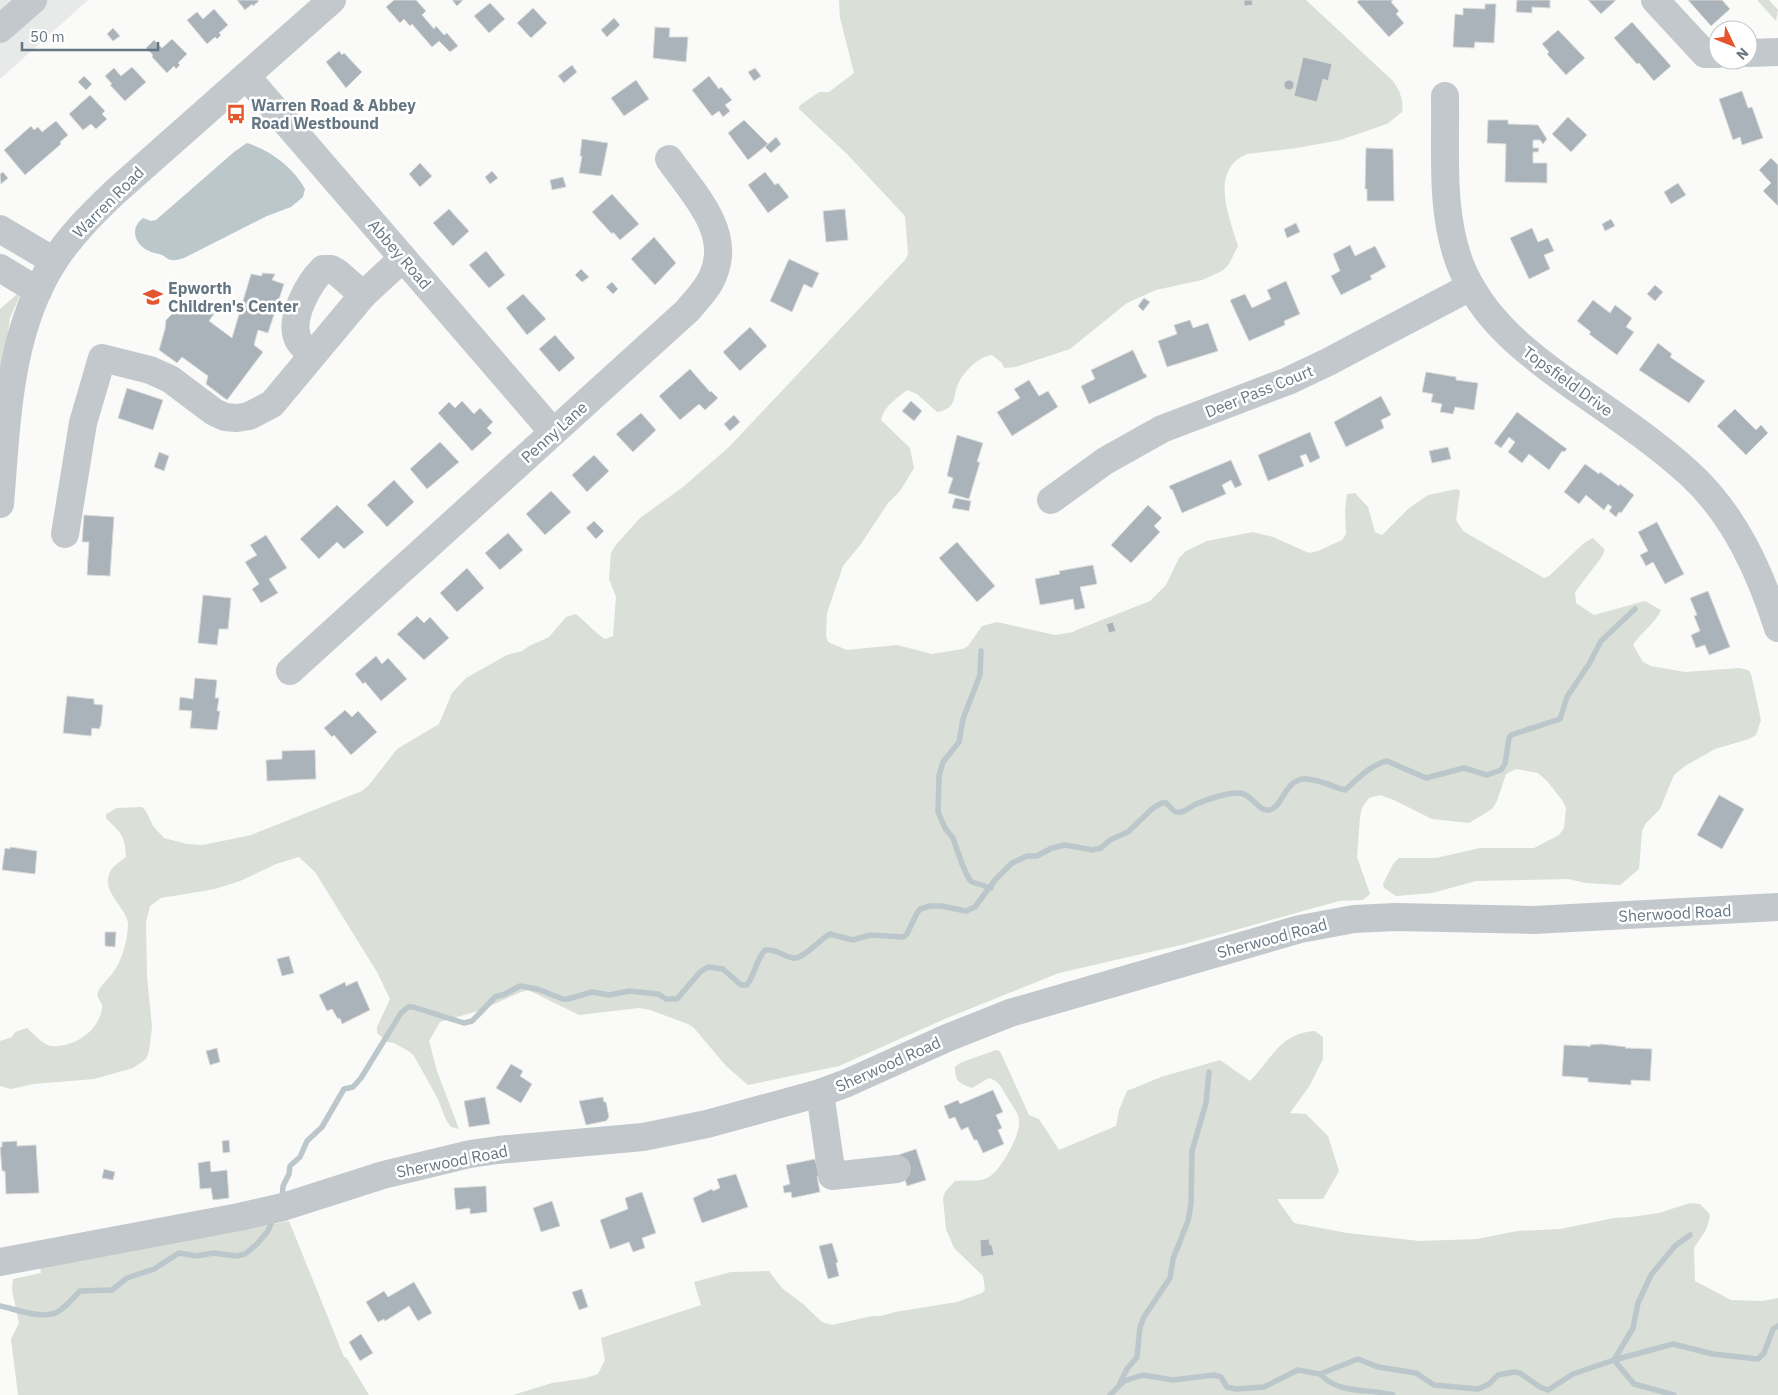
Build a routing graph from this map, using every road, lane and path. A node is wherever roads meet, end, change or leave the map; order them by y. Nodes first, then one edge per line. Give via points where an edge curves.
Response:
1 (33, 0) edge
2 (332, 0) edge
3 (1655, 0) edge
4 (0, 29) edge
5 (1778, 52) edge
6 (1758, 53) edge
7 (1708, 54) edge
8 (246, 76) junction
9 (1446, 96) dead end
10 (669, 159) dead end
11 (0, 229) edge
12 (403, 258) junction
13 (54, 261) junction
14 (0, 268) edge
15 (1470, 288) junction
16 (38, 291) junction
17 (363, 294) junction
18 (313, 354) junction
19 (553, 432) junction
20 (1051, 500) dead end
21 (0, 504) edge
22 (65, 534) dead end
23 (1778, 628) edge
24 (290, 671) dead end
25 (1778, 907) edge
26 (820, 1093) junction
27 (897, 1169) dead end
28 (0, 1262) edge

1 - 4 street
2 - 8 street, Warren Road
3 - 7 street
5 - 6 street
8 - 12 street, Abbey Road
8 - 13 street, Warren Road via 114,192 81,225
9 - 15 street, Topsfield Drive via 1447,212 1452,238
10 - 19 street, Penny Lane via 716,231 719,246 714,273 707,287 687,310
11 - 13 street
12 - 17 street
12 - 19 street, Abbey Road
13 - 16 street, Warren Road
14 - 16 street
15 - 20 street, Deer Pass Court via 1288,381 1162,429 1105,461
15 - 23 street, Topsfield Drive via 1489,315 1529,354 1642,435 1693,477 1744,544
16 - 21 street, Warren Road via 20,338 10,397
17 - 18 street
17 - 18 street via 331,269 323,269 316,276 307,290 296,327 297,337
18 - 22 street via 272,404 249,416 237,418 214,412 170,379 150,370 102,358 83,423
19 - 24 street, Penny Lane
25 - 26 street, Sherwood Road via 1577,918 1479,920 1396,917 1330,922 1010,1013
26 - 27 street via 832,1176
26 - 28 street, Sherwood Road via 706,1124 643,1137 498,1150 452,1158 383,1175 270,1210

